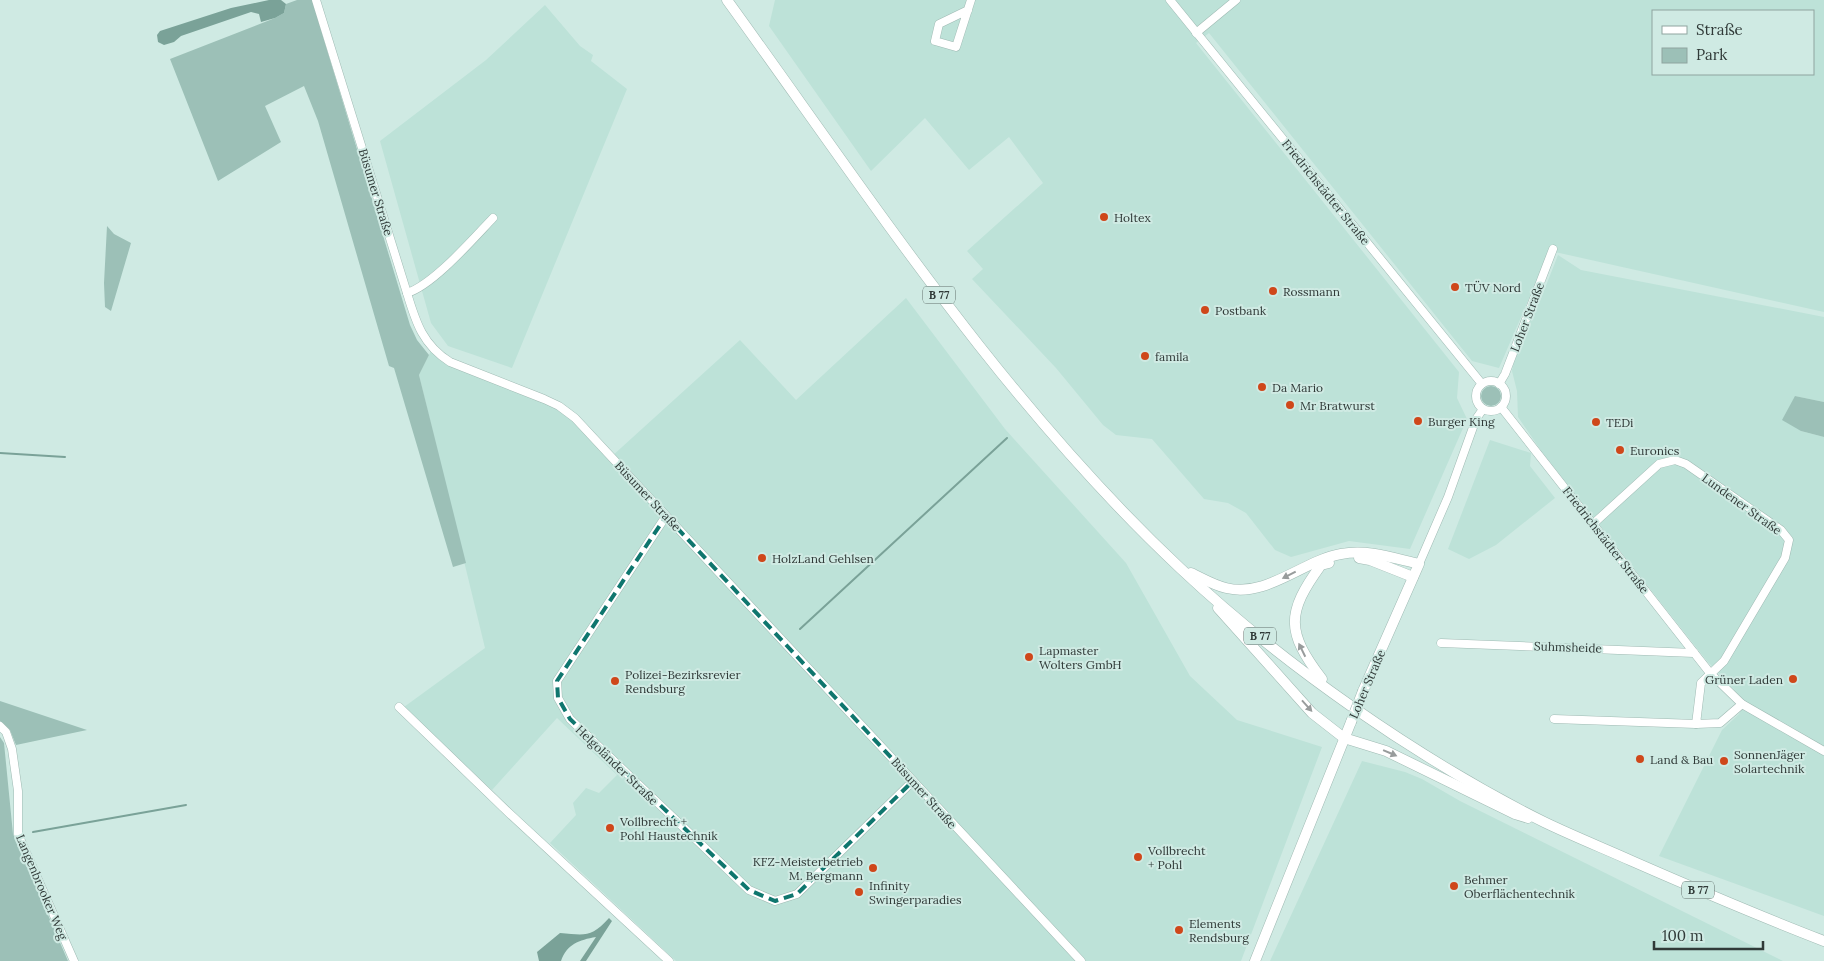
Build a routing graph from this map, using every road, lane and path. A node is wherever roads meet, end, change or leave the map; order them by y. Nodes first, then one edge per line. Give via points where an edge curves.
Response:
1 (316, 0) edge
2 (727, 0) edge
3 (971, 0) edge
4 (1170, 0) edge
5 (1236, 0) edge
6 (968, 10) junction
7 (1196, 33) junction
8 (493, 218) dead end
9 (1553, 249) dead end
10 (407, 294) junction
11 (1482, 384) junction
12 (1499, 384) junction
13 (1501, 407) junction
14 (1483, 409) junction
15 (666, 516) junction
16 (1593, 524) junction
17 (1419, 564) junction
18 (1179, 567) junction
19 (1413, 577) junction
20 (1192, 579) junction
21 (1441, 643) dead end
22 (1694, 652) junction
23 (1710, 674) junction
24 (1330, 690) junction
25 (1742, 704) junction
26 (399, 707) dead end
27 (1554, 719) dead end
28 (1696, 724) junction
29 (0, 726) edge
30 (1344, 738) junction
31 (1824, 751) edge
32 (913, 781) junction
33 (1544, 822) junction
34 (1824, 941) edge
35 (74, 961) edge
36 (669, 961) edge
37 (1081, 961) edge
38 (1255, 961) edge

1 - 10 street, Büsumer Straße
2 - 18 main road, B 77 via 909,254 984,352 1078,464
3 - 6 street
4 - 7 street, Friedrichstädter Straße
5 - 7 street
6 - 6 street via 956,47 934,41 939,24
7 - 11 street, Friedrichstädter Straße
8 - 10 street via 424,284
9 - 12 street, Loher Straße
10 - 15 street, Büsumer Straße via 418,330 438,355 567,411
11 - 12 street
11 - 14 street via 1476,392 1476,399
12 - 13 street via 1506,393
13 - 14 street via 1494,411
13 - 16 street, Friedrichstädter Straße
14 - 17 street, Loher Straße via 1476,419
15 - 32 street, Büsumer Straße
15 - 32 street, Helgoländer Straße via 557,681 558,698 570,719 749,890 775,901 797,894
16 - 22 street, Friedrichstädter Straße
16 - 23 street, Lundener Straße via 1659,464 1675,460 1686,464 1781,530 1789,540 1785,558 1724,662
17 -> 18 main road via 1362,551 1339,554 1275,582 1244,589 1227,589
17 - 19 main road, Loher Straße
18 - 20 main road, B 77
24 -> 19 main road via 1304,656 1295,633 1297,607 1302,593 1321,565 1362,558
19 - 30 main road, Loher Straße, bridge
20 - 24 main road, B 77
20 -> 30 main road via 1312,713
21 - 22 street, Suhmsheide
22 - 23 street, Friedrichstädter Straße
23 - 25 street, Friedrichstädter Straße
23 - 28 street via 1701,683
24 - 33 main road, B 77 via 1452,770
25 - 28 street via 1720,723
25 - 31 street, Friedrichstädter Straße
26 - 36 street
27 - 28 street
29 - 35 street, Langenbrooker Weg via 6,732 12,749 18,791 18,834
30 -> 33 main road via 1386,751 1515,814
30 - 38 main road, Loher Straße
32 - 37 street, Büsumer Straße
33 - 34 main road, B 77 via 1748,912

